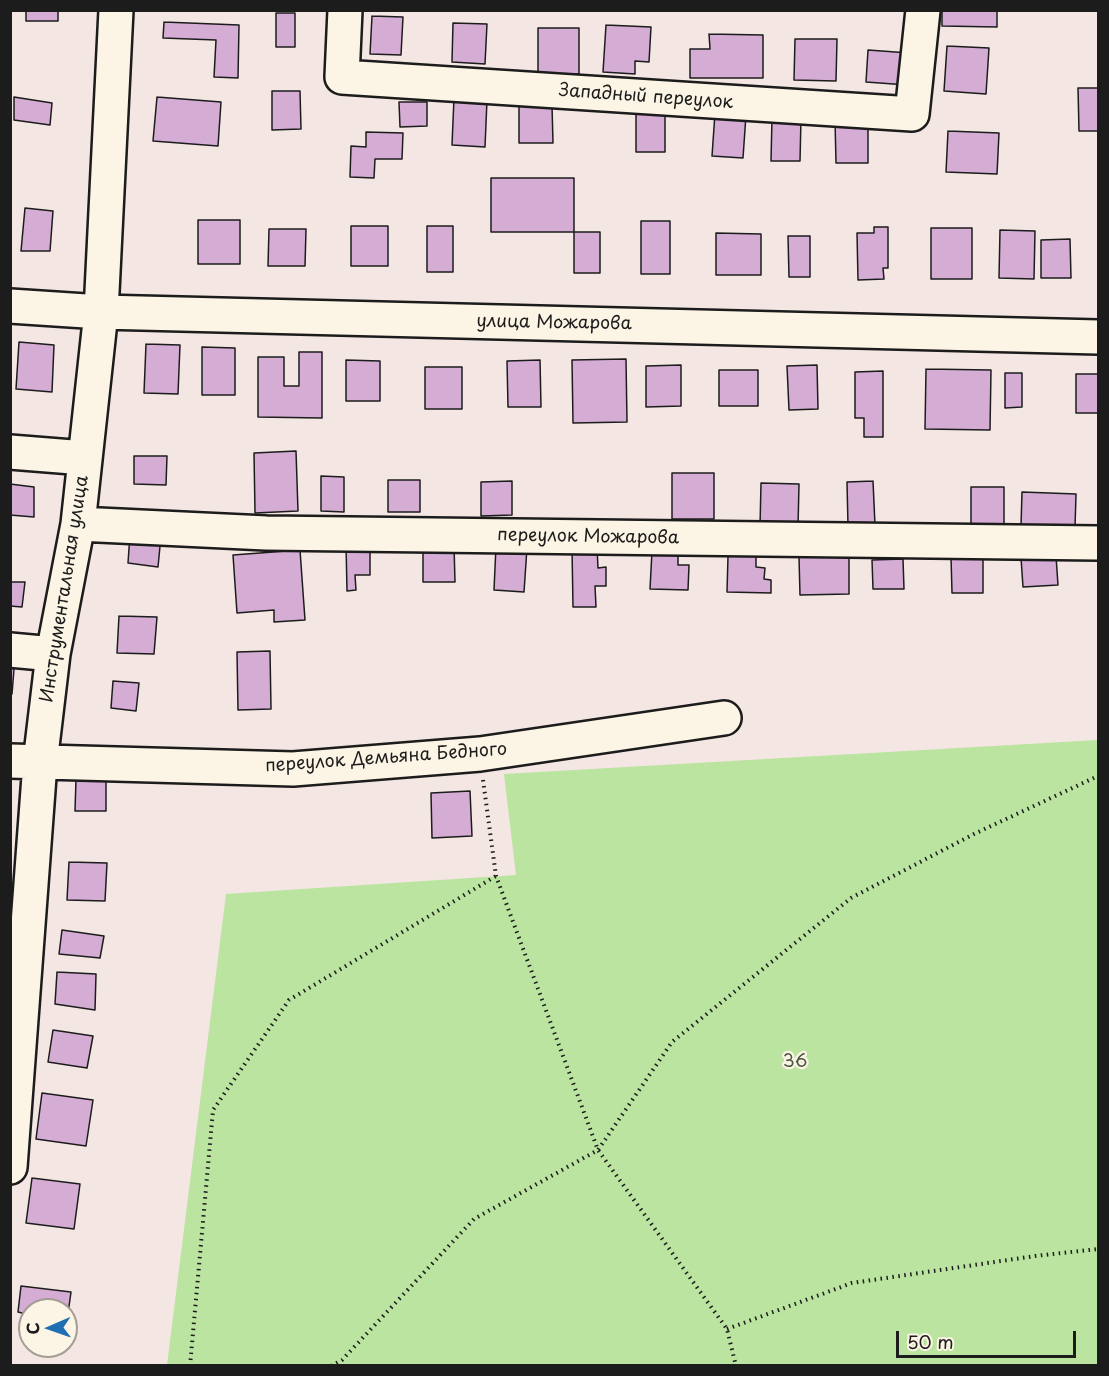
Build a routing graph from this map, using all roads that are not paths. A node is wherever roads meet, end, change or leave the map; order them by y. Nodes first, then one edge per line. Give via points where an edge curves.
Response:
1 (116, 10) edge
2 (345, 10) edge
3 (923, 10) edge
4 (10, 306) edge
5 (101, 312) junction
6 (1098, 337) edge
7 (10, 452) edge
8 (85, 458) junction
9 (78, 524) junction
10 (1098, 543) edge
11 (10, 650) edge
12 (53, 654) junction
13 (724, 718) dead end
14 (25, 762) edge
15 (17, 969) edge
16 (13, 1105) edge
17 (10, 1167) edge

1 - 5 street, Инструментальная улица
2 - 3 street, Западный переулок via 342,77 912,114
4 - 5 street, улица Можарова
5 - 6 street, улица Можарова
5 - 8 street, Инструментальная улица
7 - 8 street
8 - 9 street, Инструментальная улица
9 - 10 street, переулок Можарова via 266,533
9 - 12 street, Инструментальная улица
11 - 12 street
12 - 14 street, Инструментальная улица
13 - 14 street, переулок Демьяна Бедного via 480,754 294,769
14 - 15 street, Инструментальная улица
15 - 16 street, Инструментальная улица
16 - 17 street, Инструментальная улица

